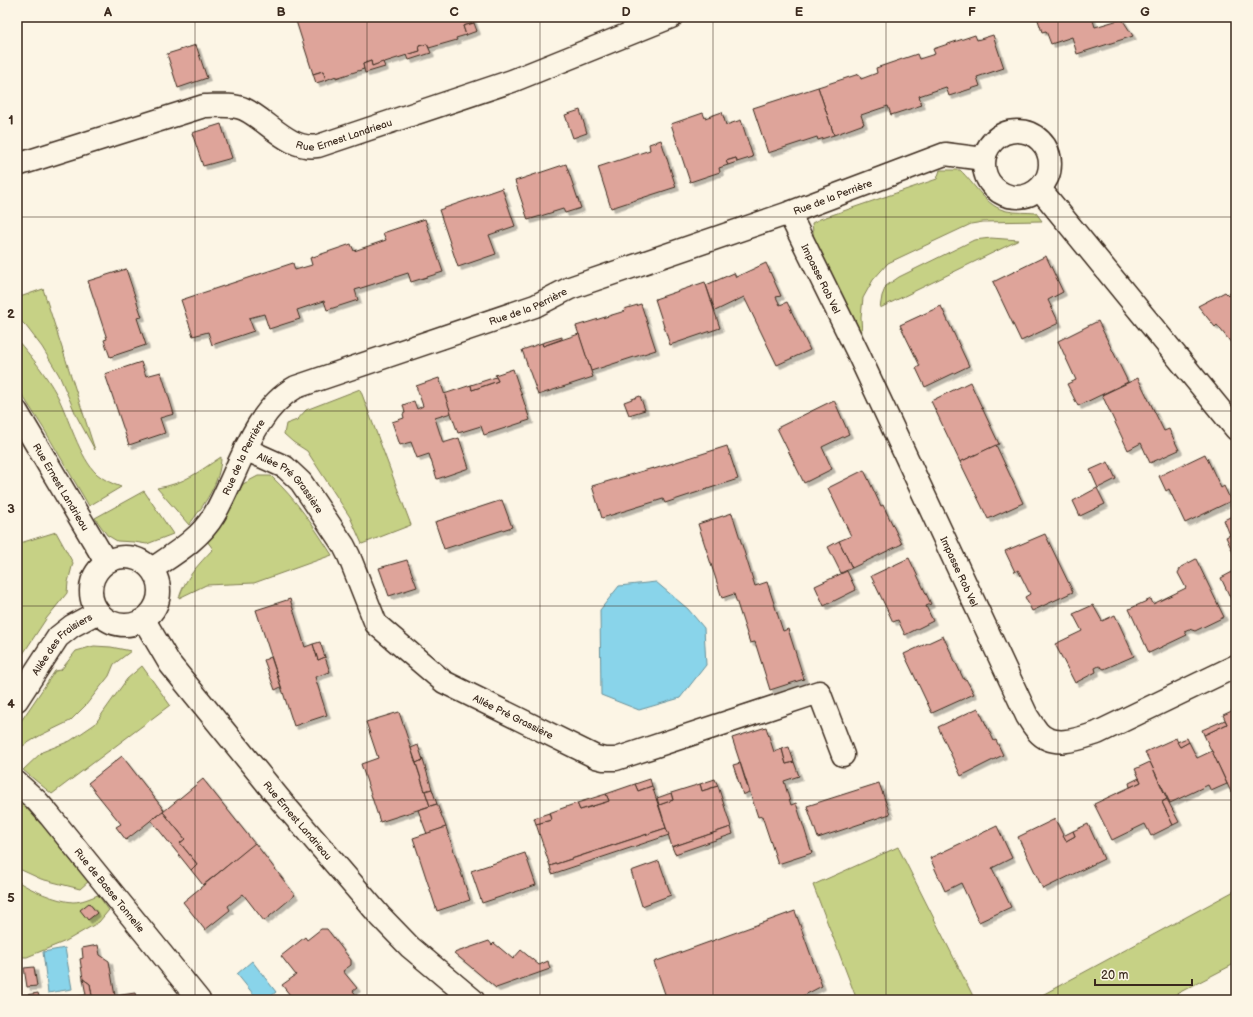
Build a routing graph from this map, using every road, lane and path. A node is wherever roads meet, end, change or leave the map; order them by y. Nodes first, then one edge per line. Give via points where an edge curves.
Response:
1 (671, 17) edge
2 (984, 159) junction
3 (17, 166) edge
4 (1040, 189) junction
5 (789, 213) junction
6 (17, 412) edge
7 (1236, 429) edge
8 (245, 449) junction
9 (106, 562) junction
10 (152, 569) junction
11 (98, 612) junction
12 (144, 620) junction
13 (1236, 666) edge
14 (17, 700) edge
15 (843, 755) dead end
16 (17, 783) edge
17 (199, 1000) edge
18 (473, 1000) edge

1 - 3 street, Rue Ernest Landrieau via 512,81 318,146 298,144 243,109 204,106
2 - 4 street via 987,179 1001,194 1021,198
2 - 4 street via 988,148 1005,133 1017,131 1038,138 1046,147 1050,158 1047,180
2 - 5 street, Rue de la Perrière via 946,154
4 - 7 street
5 - 8 street, Rue de la Perrière via 570,288 535,306 296,387 276,402
5 - 13 street, Impasse Rob Vel via 857,352 1027,716 1039,733 1052,741 1074,740 1098,733
6 - 9 street, Rue Ernest Landrieau
8 - 10 street, Rue de la Perrière via 214,516 204,529
8 - 15 street, Allée Pré Grassière via 285,467 301,482 344,546 376,624 444,682 604,759 616,759 819,692
9 - 10 street via 122,557 132,558 142,561
9 - 11 street via 97,571 92,584 91,598
10 - 12 street via 158,581 160,595 155,609
11 - 12 street via 119,625 131,625
11 - 14 street, Allée des Fraisiers via 58,637
12 - 18 street, Rue Ernest Landrieau via 175,670 282,802 380,916 410,948
16 - 17 street, Rue de Basse Tonnelle via 50,816

